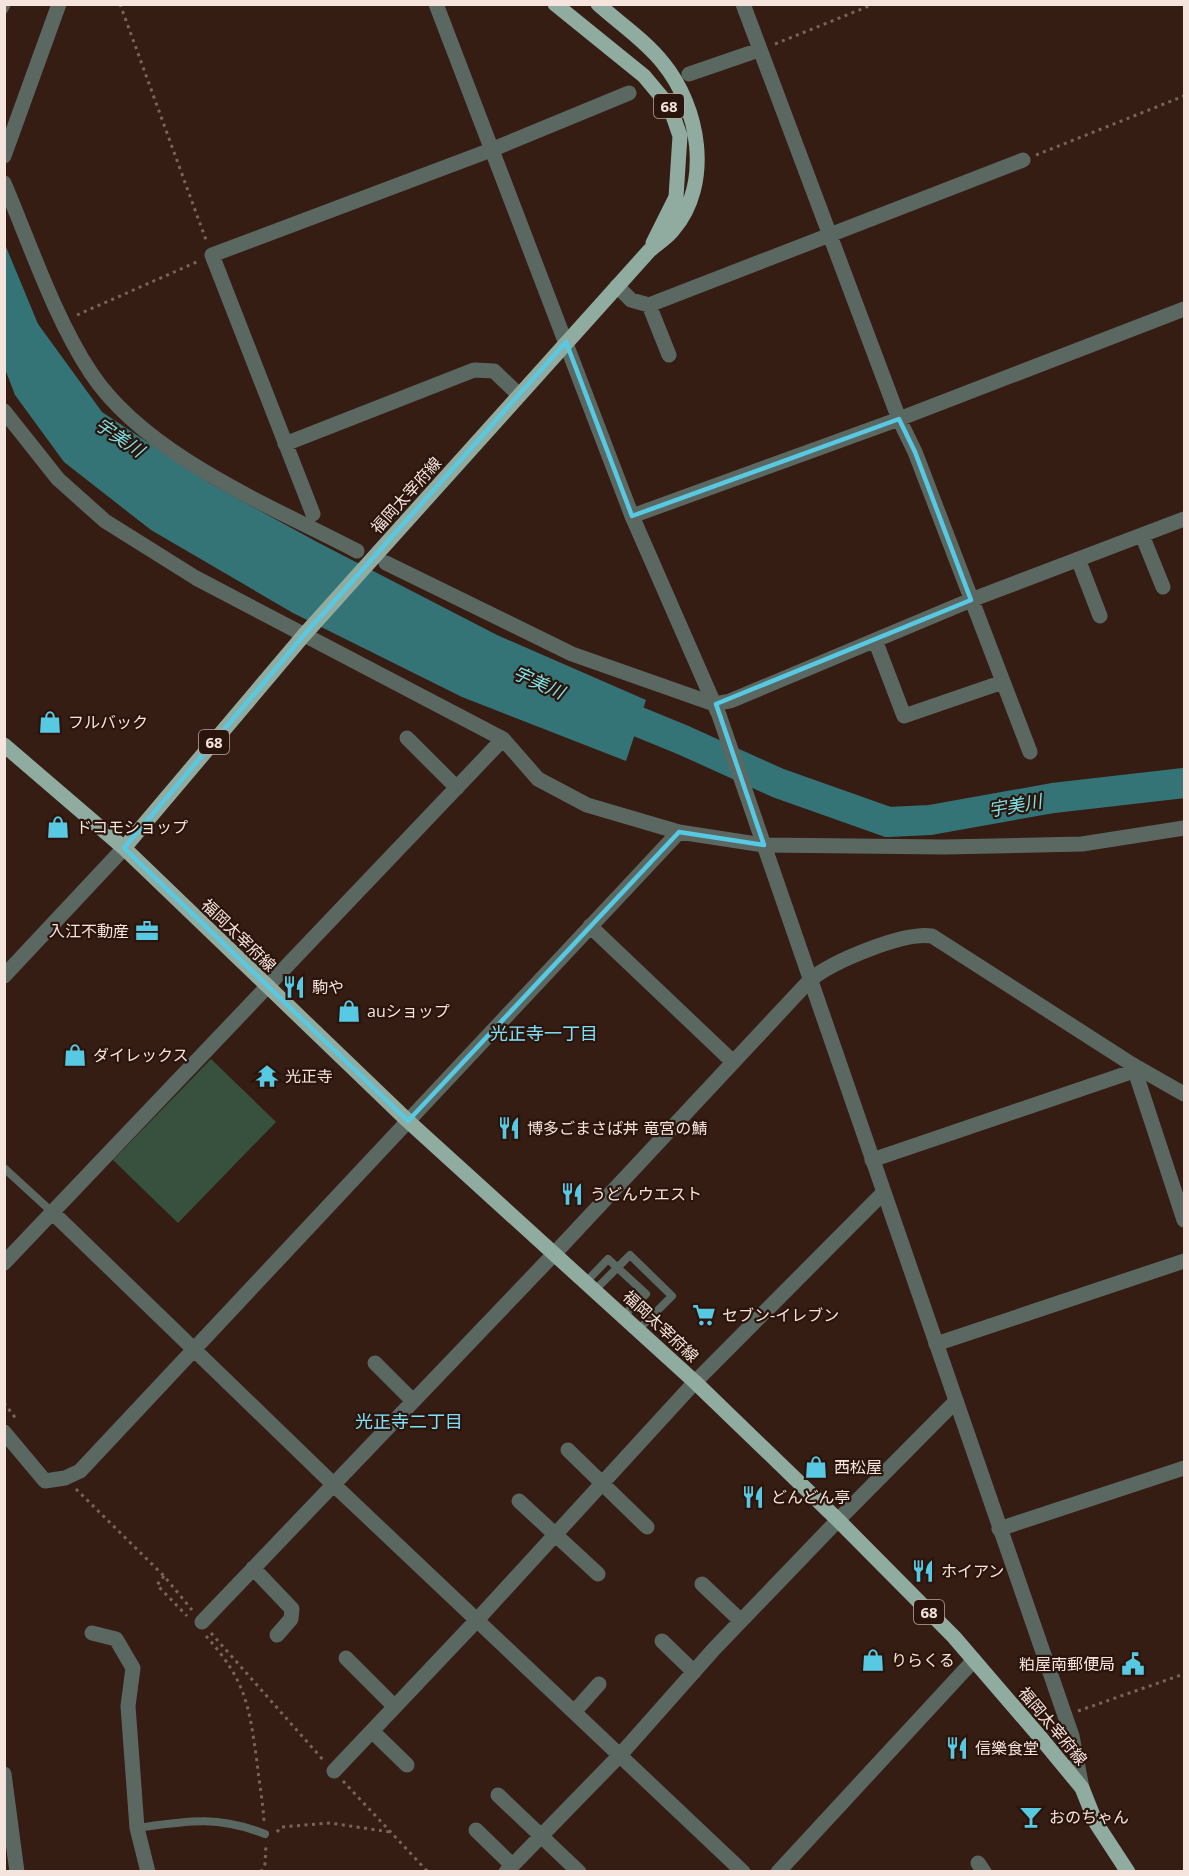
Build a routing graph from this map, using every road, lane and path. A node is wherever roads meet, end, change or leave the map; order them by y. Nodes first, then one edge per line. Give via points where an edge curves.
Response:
1 (7, 4) edge
2 (58, 4) edge
3 (120, 4) edge
4 (436, 4) edge
5 (555, 4) edge
6 (598, 4) edge
7 (743, 4) edge
8 (874, 4) edge
9 (4, 10) edge
10 (759, 50) junction
11 (689, 74) dead end
12 (629, 93) dead end
13 (1185, 96) edge
14 (491, 150) junction
15 (4, 156) edge
16 (1023, 160) joint
17 (4, 183) edge
18 (830, 233) junction
19 (649, 251) junction
20 (212, 255) junction
21 (617, 286) junction
22 (54, 302) junction
23 (649, 305) junction
24 (1185, 309) edge
25 (566, 342) junction
26 (669, 356) dead end
27 (519, 395) junction
28 (4, 411) edge
29 (899, 419) junction
30 (285, 444) junction
31 (313, 514) dead end
32 (632, 516) junction
33 (1185, 519) edge
34 (1142, 535) junction
35 (357, 551) dead end
36 (380, 560) junction
37 (1078, 560) junction
38 (1163, 587) dead end
39 (971, 600) junction
40 (1100, 616) dead end
41 (304, 635) junction
42 (875, 640) junction
43 (1003, 682) junction
44 (717, 710) junction
45 (406, 738) dead end
46 (503, 739) junction
47 (4, 744) edge
48 (1030, 752) dead end
49 (457, 788) junction
50 (1185, 828) edge
51 (679, 832) junction
52 (764, 845) junction
53 (124, 848) junction
54 (590, 926) junction
55 (4, 976) edge
56 (810, 980) junction
57 (266, 987) junction
58 (733, 1062) junction
59 (1133, 1068) junction
60 (1185, 1094) edge
61 (408, 1121) junction
62 (872, 1160) junction
63 (4, 1168) edge
64 (883, 1192) junction
65 (52, 1212) junction
66 (1185, 1220) edge
67 (555, 1253) junction
68 (1185, 1261) edge
69 (4, 1263) edge
70 (617, 1268) junction
71 (591, 1286) junction
72 (623, 1316) junction
73 (638, 1330) junction
74 (936, 1344) junction
75 (194, 1348) junction
76 (375, 1363) dead end
77 (695, 1382) junction
78 (413, 1401) junction
79 (956, 1401) junction
80 (4, 1432) edge
81 (568, 1450) dead end
82 (1185, 1468) edge
83 (65, 1478) junction
84 (602, 1483) junction
85 (333, 1484) junction
86 (519, 1501) dead end
87 (838, 1520) junction
88 (647, 1527) dead end
89 (999, 1529) junction
90 (555, 1535) junction
91 (253, 1568) junction
92 (598, 1574) dead end
93 (164, 1576) junction
94 (702, 1584) dead end
95 (477, 1620) junction
96 (741, 1621) junction
97 (199, 1626) junction
98 (93, 1633) dead end
99 (277, 1635) dead end
100 (662, 1641) dead end
101 (346, 1658) dead end
102 (974, 1660) junction
103 (694, 1672) junction
104 (1185, 1674) edge
105 (599, 1684) dead end
106 (395, 1707) junction
107 (575, 1711) junction
108 (1065, 1715) junction
109 (372, 1731) junction
110 (621, 1754) junction
111 (407, 1765) dead end
112 (334, 1772) junction
113 (4, 1774) edge
114 (1082, 1788) junction
115 (498, 1795) dead end
116 (136, 1828) junction
117 (476, 1830) dead end
118 (391, 1833) junction
119 (265, 1834) junction
120 (541, 1836) junction
121 (266, 1845) junction
122 (509, 1868) edge
123 (17, 1872) edge
124 (148, 1872) edge
125 (261, 1872) edge
126 (428, 1872) edge
127 (579, 1872) edge
128 (743, 1872) edge
129 (778, 1872) edge
130 (1128, 1872) edge

1 - 9 lane
2 - 15 street
3 - 20 path
4 - 14 street
5 - 19 main road, 福岡太宰府線 / 68 via 644,76 670,107 680,136 676,197
6 - 19 main road, 福岡太宰府線 / 68 via 662,61 687,101 696,137 697,171 689,201 674,230
7 - 10 street
8 - 10 path
10 - 11 street
10 - 18 street
12 - 14 street
13 - 16 path
14 - 20 street
14 - 25 street
16 - 18 street
17 - 22 street
18 - 23 street
18 - 29 street
19 - 21 main road, 福岡太宰府線 / 68
20 - 22 path via 78,316
20 - 30 street
21 - 23 street via 631,300
21 - 25 main road, 福岡太宰府線 / 68
22 - 35 street via 92,374 132,420 194,465
23 - 26 street
24 - 29 street
25 - 27 main road, 福岡太宰府線 / 68
25 - 32 street
27 - 30 street via 494,370 474,370
27 - 36 main road, 福岡太宰府線 / 68
28 - 41 street via 58,479 105,520 196,578
29 - 32 street
29 - 39 street
30 - 31 street
32 - 44 street
33 - 34 street
34 - 37 street
34 - 38 street
36 - 41 main road, 福岡太宰府線 / 68
36 - 44 street via 572,654
37 - 39 street
37 - 40 street
39 - 42 street
39 - 43 street
41 - 46 street
41 - 53 main road, 福岡太宰府線 / 68
42 - 43 street via 904,716
42 - 44 street
43 - 48 street
44 - 52 street
45 - 49 street
46 - 49 street
46 - 51 street via 523,765 587,805
47 - 53 main road, 福岡太宰府線 / 68
49 - 57 street
50 - 52 street via 1082,844
51 - 52 street
51 - 54 street
52 - 56 street
53 - 55 street
53 - 57 main road, 福岡太宰府線 / 68
54 - 58 street
54 - 61 street
56 - 58 street
56 - 59 street via 825,968 898,940 916,934 932,936
56 - 62 street
57 - 61 main road, 福岡太宰府線 / 68
57 - 65 street
58 - 67 street
59 - 60 street
59 - 62 street
59 - 66 street
61 - 67 main road, 福岡太宰府線 / 68
61 - 75 street
62 - 64 street
63 - 65 lane
64 - 74 street
64 - 77 street
65 - 69 street
65 - 75 street
67 - 71 main road, 福岡太宰府線 / 68
67 - 78 street
68 - 74 street
70 - 71 lane
70 - 71 lane via 608,1259
70 - 72 lane via 646,1294
70 - 73 lane via 630,1255 672,1296
71 - 72 main road, 福岡太宰府線 / 68
72 - 73 main road, 福岡太宰府線 / 68
73 - 77 main road, 福岡太宰府線 / 68
74 - 79 street
75 - 83 street via 80,1471
75 - 85 street
76 - 78 street
77 - 84 street
77 - 87 main road, 福岡太宰府線 / 68
78 - 85 street
79 - 87 street
79 - 89 street
80 - 83 street via 45,1481
81 - 84 street
82 - 89 street
83 - 93 path
84 - 88 street
84 - 90 street
85 - 91 street
85 - 95 street
86 - 90 street
87 - 96 street
87 - 102 main road, 福岡太宰府線 / 68
89 - 108 street
90 - 92 street
90 - 95 street
91 - 97 street
91 - 99 street via 292,1609 291,1619
93 - 97 path
93 - 97 path via 157,1586
94 - 96 street
95 - 106 street
95 - 107 street
96 - 103 street
97 - 112 path
97 - 119 path via 231,1666 251,1713
98 - 116 street via 116,1639 133,1668 128,1706
100 - 103 street
101 - 106 street
102 - 114 main road, 福岡太宰府線 / 68
102 - 129 street
103 - 110 street
104 - 108 path
105 - 107 street
106 - 109 street
107 - 110 street
108 - 114 street
109 - 111 street
109 - 112 street
110 - 120 street
110 - 128 street
112 - 118 path
113 - 123 street
114 - 130 main road, 福岡太宰府線 / 68 via 1096,1823
115 - 120 street
116 - 119 lane via 196,1819 219,1820
116 - 124 street
117 - 122 street
118 - 121 path via 330,1823 303,1823 280,1827
118 - 126 path
119 - 121 path
120 - 122 street
120 - 127 street
121 - 125 path

